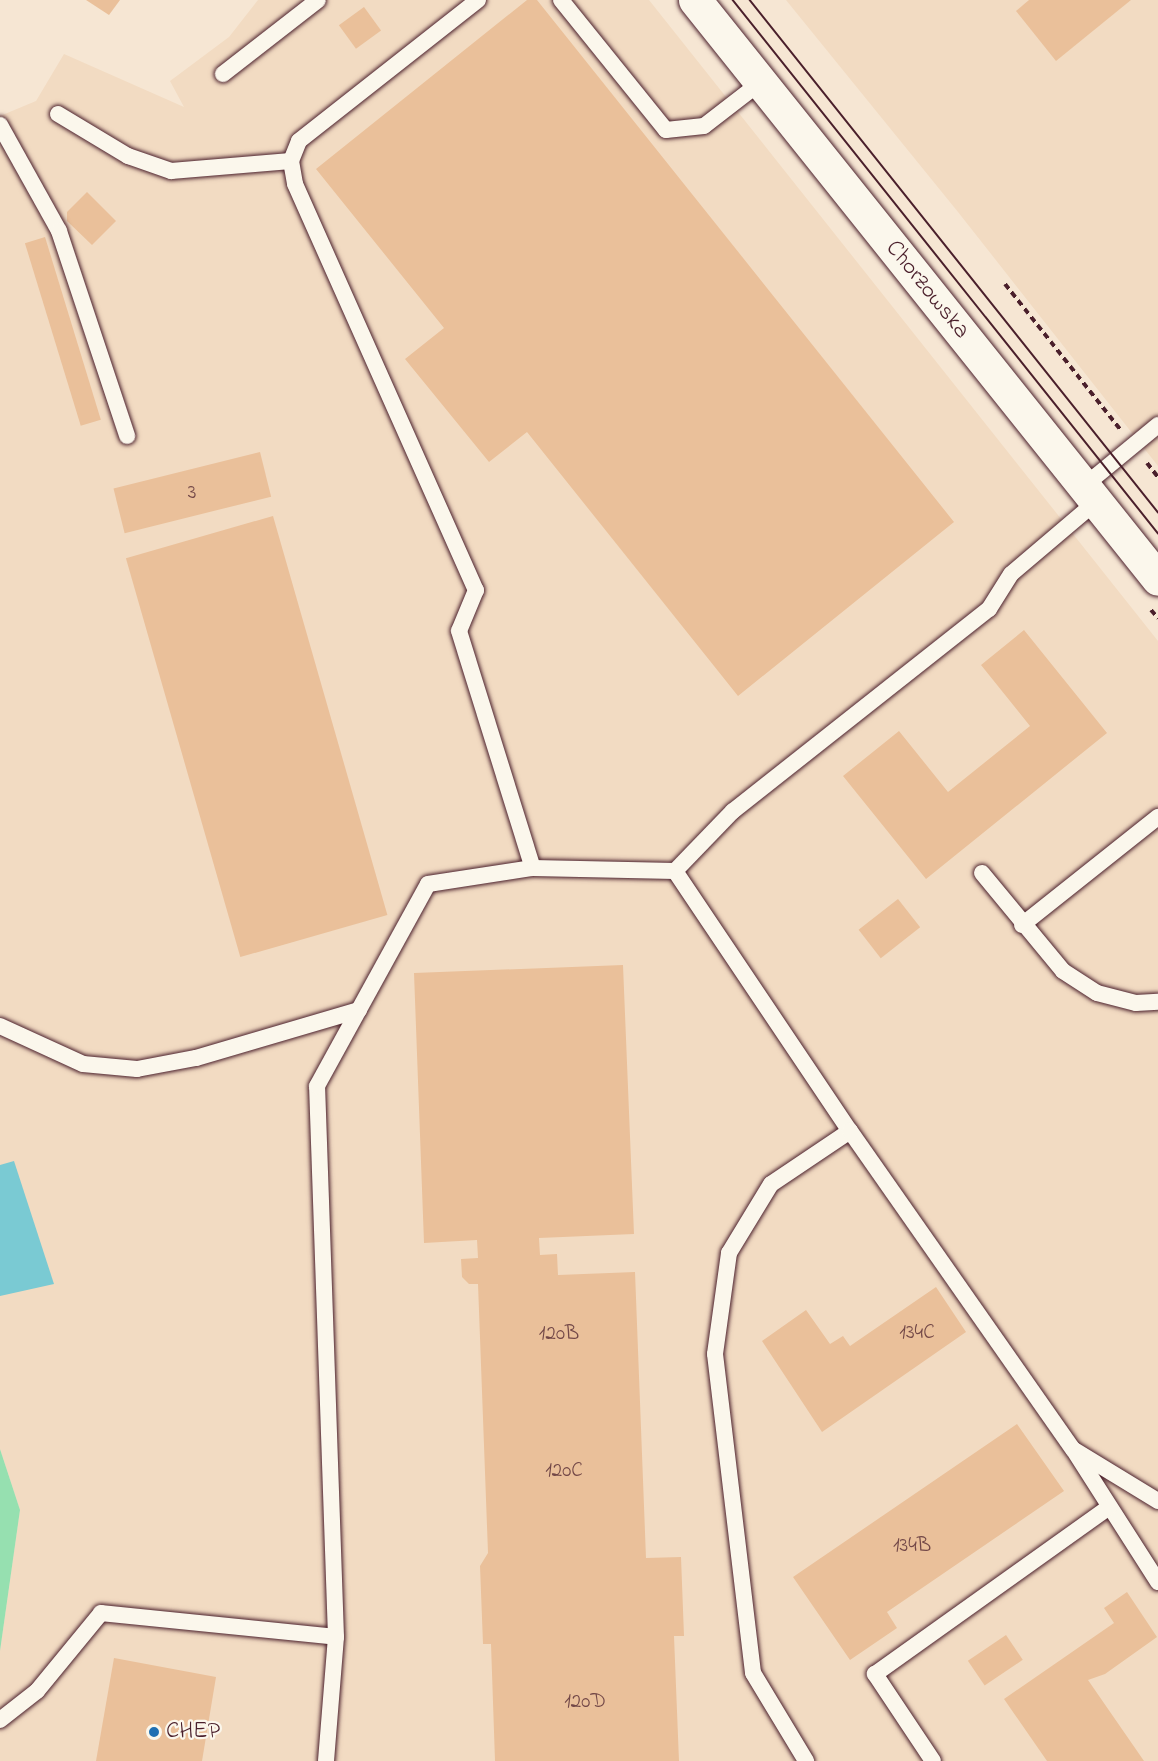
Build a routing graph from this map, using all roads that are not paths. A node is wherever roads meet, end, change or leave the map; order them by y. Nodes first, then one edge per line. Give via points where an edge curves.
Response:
1 (318, 0) edge
2 (478, 0) edge
3 (561, 0) edge
4 (696, 0) edge
5 (223, 74) dead end
6 (760, 82) junction
7 (58, 114) dead end
8 (0, 125) edge
9 (291, 161) junction
10 (1158, 426) edge
11 (127, 436) dead end
12 (1090, 494) junction
13 (1158, 579) edge
14 (1158, 817) edge
15 (532, 868) junction
16 (675, 871) junction
17 (982, 873) dead end
18 (1022, 925) junction
19 (1158, 1002) edge
20 (360, 1010) junction
21 (0, 1026) edge
22 (850, 1131) junction
23 (1073, 1449) junction
24 (1158, 1501) edge
25 (1109, 1507) junction
26 (1158, 1582) edge
27 (336, 1637) junction
28 (0, 1720) edge
29 (326, 1761) edge
30 (806, 1761) edge
31 (933, 1761) edge

1 - 5 lane
2 - 9 lane via 299,141
3 - 6 lane via 666,130 704,126
4 - 6 street, Chorzowska
6 - 12 street, Chorzowska
7 - 9 lane via 128,156 171,171
8 - 11 lane via 59,231
9 - 15 lane via 294,184 476,590 459,631
10 - 12 lane via 1133,446
12 - 13 street, Chorzowska
12 - 16 lane via 1011,574 989,609 733,810
14 - 18 lane
15 - 16 lane
15 - 20 lane via 429,884
16 - 22 lane
17 - 18 lane
18 - 19 lane via 1063,971 1097,993 1136,1003
20 - 21 lane via 196,1058 137,1069 83,1064
20 - 27 lane via 317,1086
22 - 23 lane
22 - 30 lane via 771,1185 729,1252 715,1354 753,1673
23 - 24 lane
23 - 25 lane
25 - 26 lane
25 - 31 lane via 875,1674
27 - 28 lane via 101,1613 37,1691
27 - 29 lane

